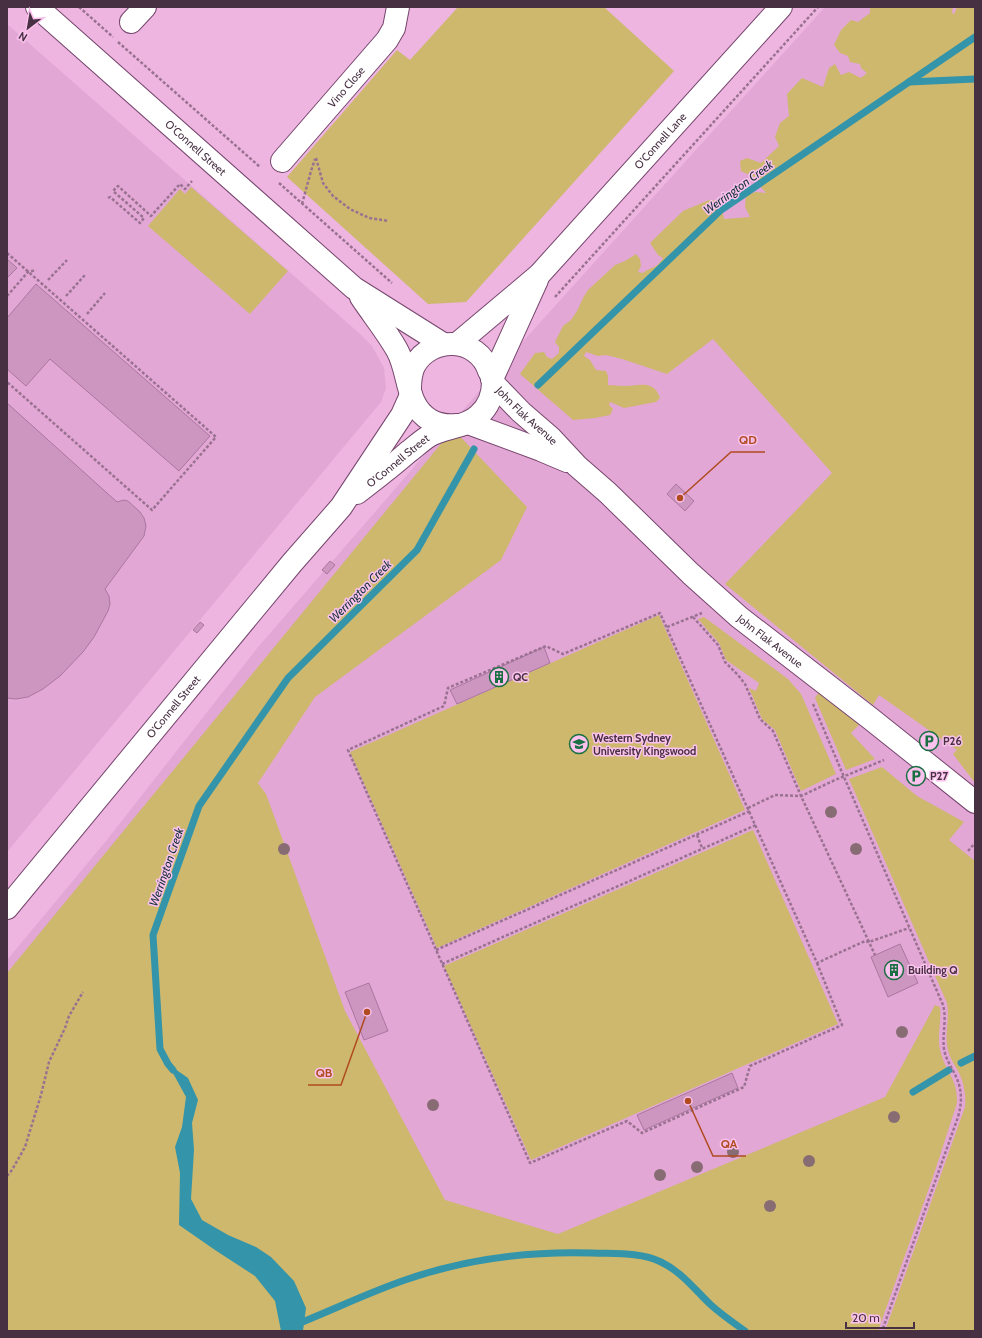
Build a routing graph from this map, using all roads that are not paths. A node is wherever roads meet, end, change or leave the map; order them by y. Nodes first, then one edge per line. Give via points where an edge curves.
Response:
1 (37, 7) edge
2 (398, 7) edge
3 (781, 7) edge
4 (282, 161) dead end
5 (539, 275) junction
6 (354, 288) junction
7 (450, 344) junction
8 (492, 381) junction
9 (410, 392) junction
10 (464, 424) junction
11 (577, 466) junction
12 (341, 507) junction
13 (975, 802) edge
14 (7, 908) edge

1 - 6 street, O'Connell Street
2 - 4 street, Vino Close via 394,28 386,40
3 - 5 street, O'Connell Lane
5 - 7 street, O'Connell Lane
5 - 8 street, O'Connell Lane
6 - 7 street, O'Connell Street
6 - 9 street, O'Connell Street via 398,351
7 - 8 street, O'Connell Street via 470,348 480,356 488,366
7 - 9 street, O'Connell Street via 432,348 422,356 414,366
8 - 10 street, O'Connell Street via 491,395 486,407 479,416
8 - 11 street, John Flak Avenue
9 - 10 street, O'Connell Street via 424,416 435,423 448,426
9 - 12 street, O'Connell Street via 402,415
10 - 11 street, John Flak Avenue via 541,450
10 - 12 street, O'Connell Street via 429,435
11 - 13 street, John Flak Avenue via 739,617
12 - 14 street, O'Connell Street

